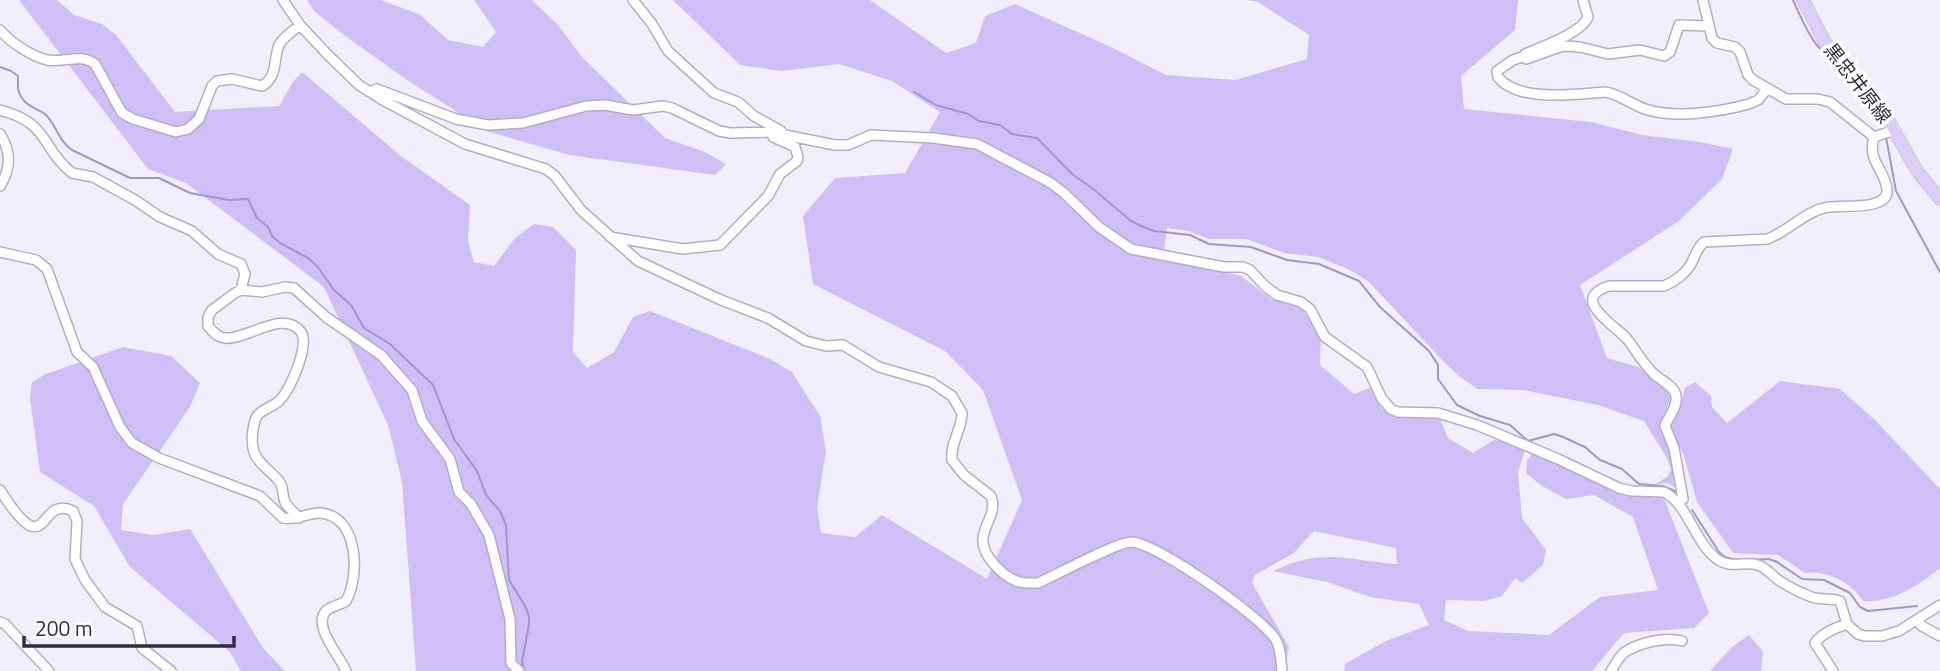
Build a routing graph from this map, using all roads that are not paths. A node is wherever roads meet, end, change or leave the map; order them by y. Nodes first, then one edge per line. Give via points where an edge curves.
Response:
1 (284, 0) edge
2 (633, 0) edge
3 (1583, 0) edge
4 (1703, 0) edge
5 (1803, 0) edge
6 (300, 25) junction
7 (1708, 26) junction
8 (0, 30) edge
9 (1525, 56) junction
10 (1767, 89) junction
11 (370, 92) junction
12 (0, 110) edge
13 (770, 132) junction
14 (1885, 133) junction
15 (0, 134) edge
16 (789, 135) junction
17 (0, 186) edge
18 (1940, 199) edge
19 (609, 237) junction
20 (0, 251) edge
21 (241, 290) junction
22 (0, 490) edge
23 (1678, 503) junction
24 (299, 518) junction
25 (1940, 605) edge
26 (1917, 621) junction
27 (0, 622) edge
28 (1847, 624) junction
29 (1940, 636) edge
30 (1682, 640) dead end
31 (49, 671) edge
32 (171, 671) edge
33 (346, 671) edge
34 (519, 671) edge
35 (1282, 671) edge
36 (1611, 671) edge
37 (1833, 671) edge

1 - 6 street
2 - 16 street via 668,51 714,93 738,102
3 - 9 street via 1588,17 1583,26
4 - 7 street
5 - 14 main road, 黒忠井原線 via 1826,44 1879,104
6 - 8 street via 281,42 268,82 262,86 232,79 217,81 194,125 176,132 122,113 91,61 46,60
6 - 11 street
7 - 9 street via 1679,25 1670,52 1664,56 1640,50 1608,54 1571,45
7 - 10 street via 1717,43 1740,52 1748,75
9 - 10 street via 1501,67 1498,77 1535,95 1605,92 1650,110 1690,114 1749,104
10 - 14 street via 1786,99 1830,102
11 - 13 street via 377,89 456,119 488,125 523,123 586,106 633,110 663,106 719,131
11 - 19 street via 465,144 546,169
12 - 21 street via 36,127 72,173 93,177 192,231 218,254 241,264 245,274
13 - 16 street
13 - 19 street via 773,138 795,147 797,161 780,173 768,196 720,245 683,249
14 - 18 main road, 黒忠井原線
14 - 23 street via 1872,154 1887,189 1880,201 1869,206 1823,208 1767,239 1704,242 1688,268 1671,283 1609,286 1594,298 1598,313 1626,337 1652,373 1676,395 1665,426 1683,499
15 - 17 street via 9,152 7,174
16 - 23 street via 835,145 871,135 977,144 1051,183 1131,249 1242,267 1277,295 1301,302 1325,337 1367,367 1391,409 1438,413 1477,425 1619,488 1664,492
19 - 35 street via 638,261 768,318 806,341 844,345 879,367 947,391 962,413 952,460 991,496 994,508 984,547 1011,578 1038,583 1124,543 1143,545 1195,572 1264,627 1278,646
20 - 24 street via 36,260 47,269 77,352 93,367 132,443 159,458 260,496 284,518
21 - 24 street via 212,310 208,326 214,333 233,338 270,325 290,324 303,336 290,384 277,403 255,420 252,443 256,457 282,484 285,503
21 - 34 street via 294,288 381,355 411,390 422,421 450,458 459,492 489,535 510,619 511,663
22 - 32 street via 20,519 34,528 43,525 57,508 73,511 77,521 75,559 85,580 105,607 137,626 142,648
23 - 28 street via 1717,559 1732,566 1759,565 1809,596 1834,598 1840,601
24 - 33 street via 329,515 340,521 351,538 349,595 342,604 328,609 323,624
25 - 26 street
26 - 28 street via 1882,636 1857,634
26 - 29 street
27 - 31 street
28 - 37 street via 1815,643
30 - 36 street via 1657,640 1623,653

